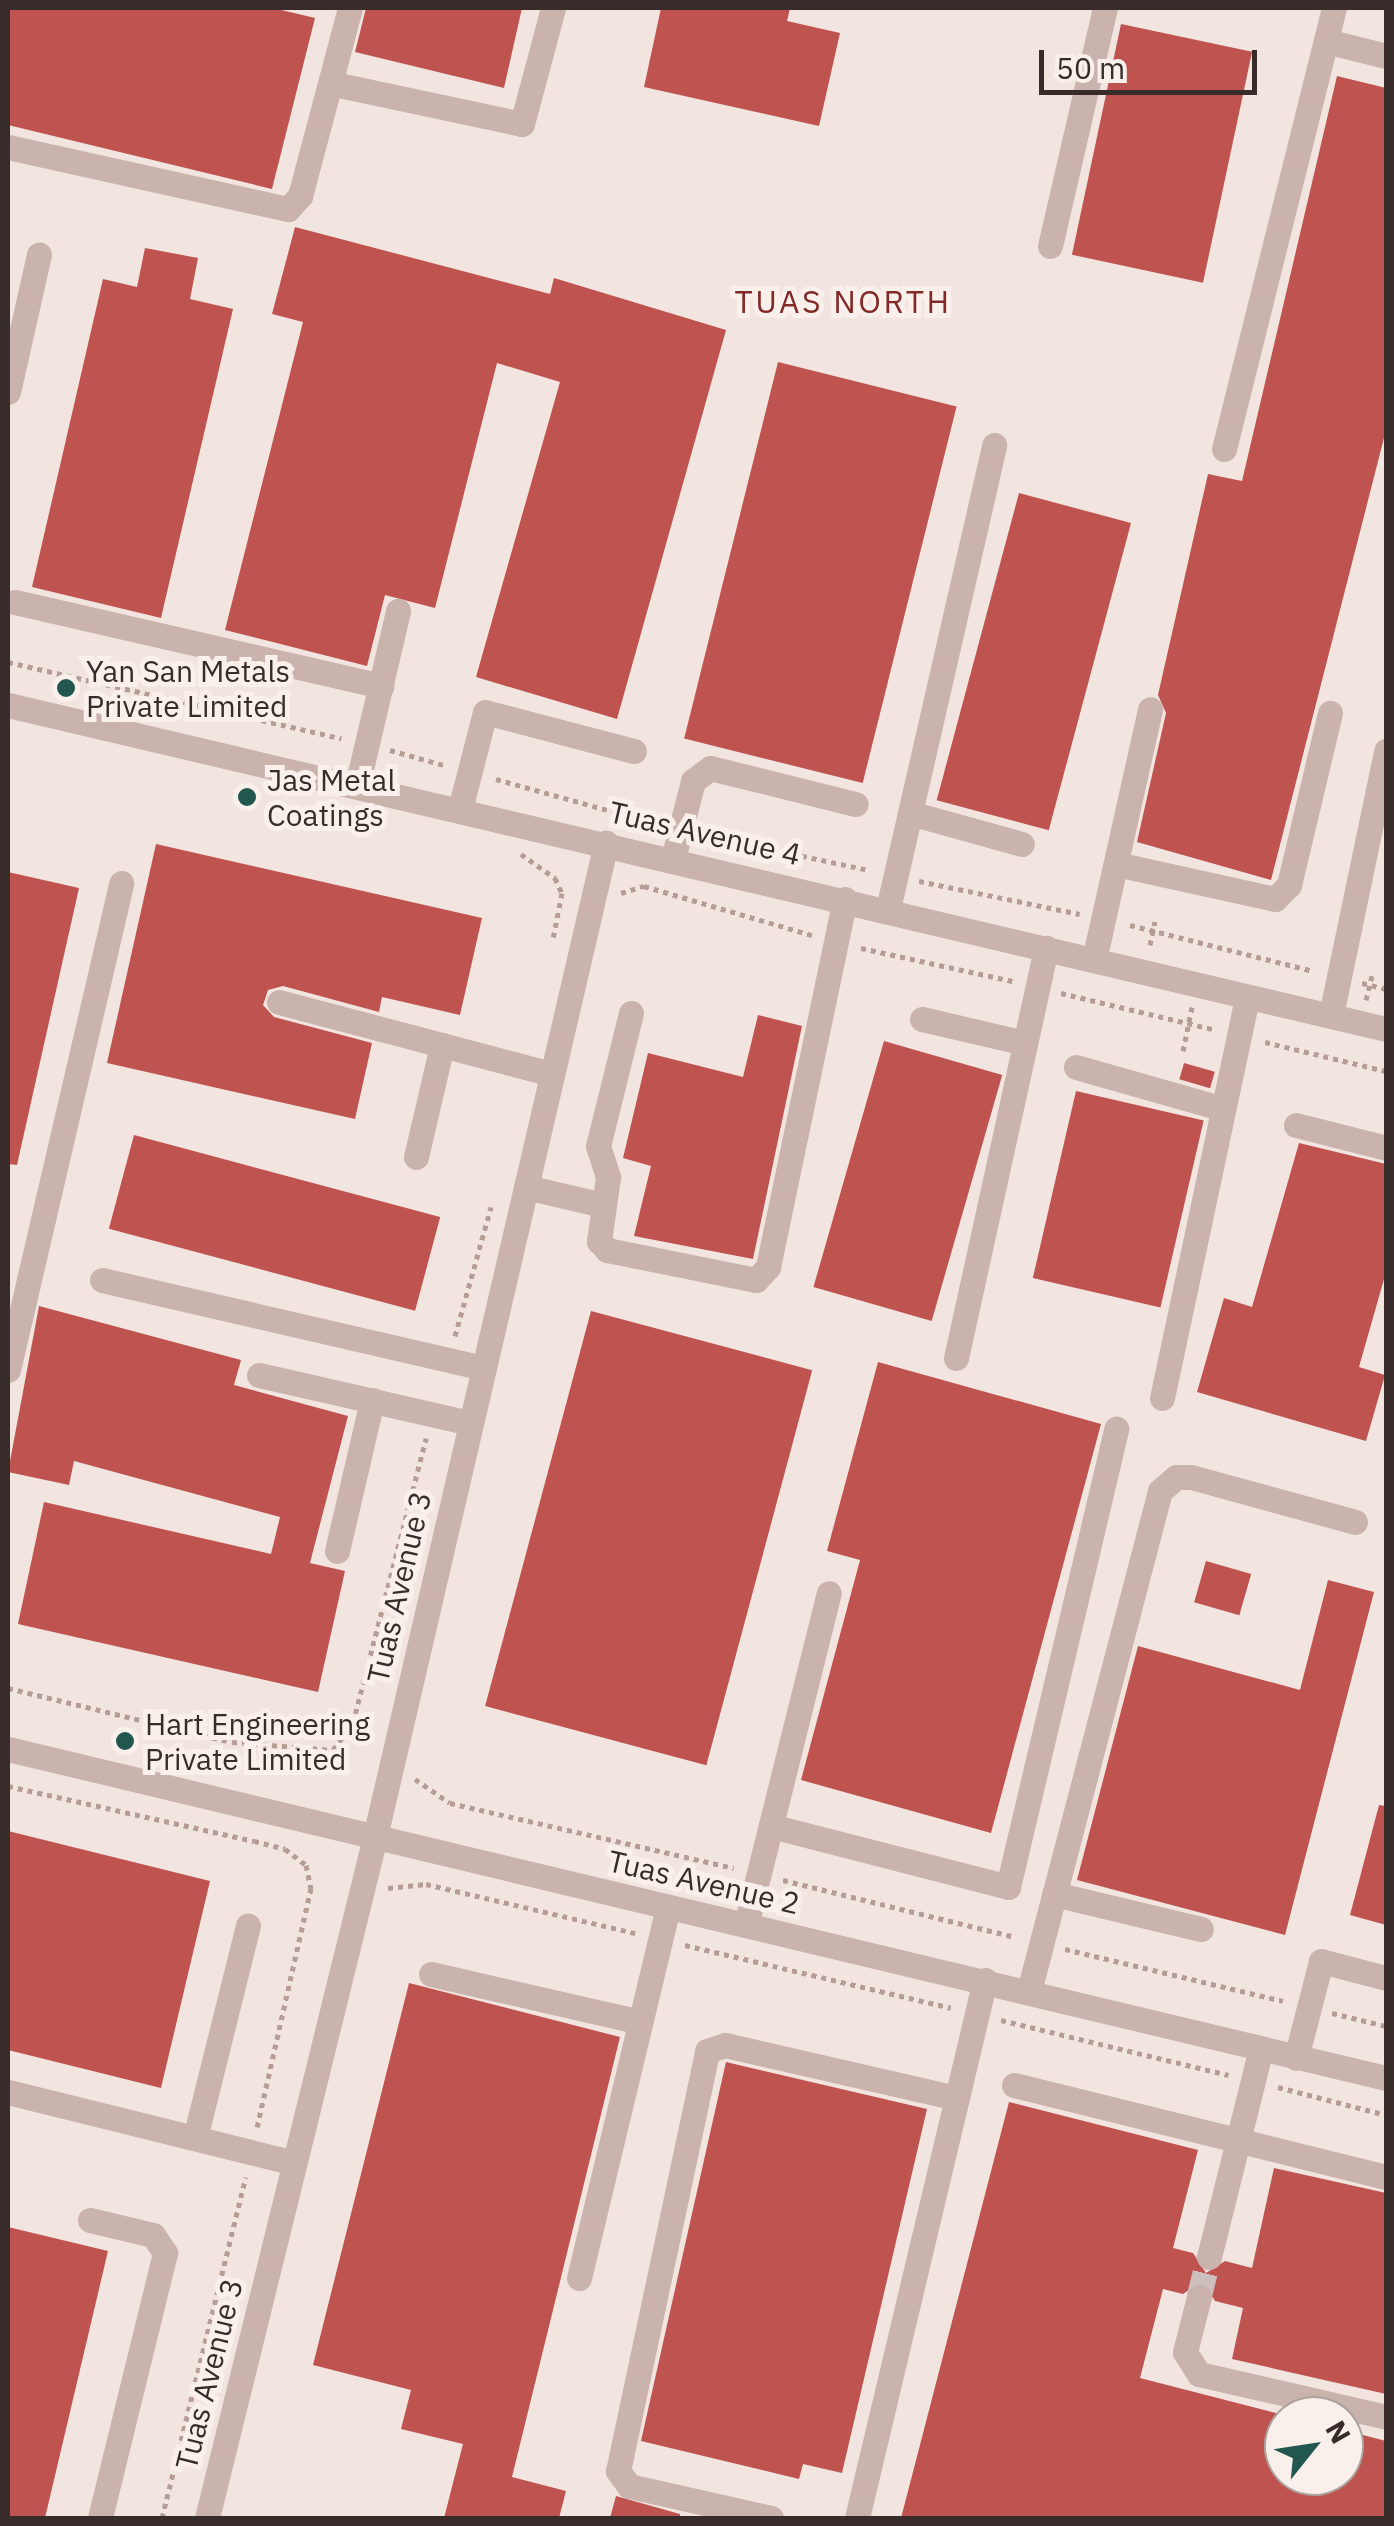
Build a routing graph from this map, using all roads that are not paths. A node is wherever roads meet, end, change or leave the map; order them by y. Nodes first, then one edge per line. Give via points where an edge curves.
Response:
1 (350, 8) edge
2 (554, 8) edge
3 (1105, 8) edge
4 (1334, 8) edge
5 (1326, 41) junction
6 (1386, 56) edge
7 (334, 84) junction
8 (8, 147) edge
9 (1050, 246) dead end
10 (39, 254) dead end
11 (8, 392) edge
12 (994, 445) dead end
13 (1224, 450) dead end
14 (15, 602) dead end
15 (398, 611) dead end
16 (381, 686) junction
17 (8, 705) edge
18 (1150, 708) dead end
19 (1330, 712) dead end
20 (634, 751) dead end
21 (1386, 752) edge
22 (357, 786) junction
23 (856, 804) dead end
24 (460, 809) junction
25 (910, 813) junction
26 (606, 844) junction
27 (1022, 844) dead end
28 (673, 859) junction
29 (1116, 864) junction
30 (121, 883) dead end
31 (845, 899) junction
32 (888, 909) junction
33 (1046, 948) junction
34 (1094, 960) junction
35 (1247, 997) junction
36 (279, 1002) dead end
37 (632, 1013) dead end
38 (1331, 1015) junction
39 (922, 1019) dead end
40 (1386, 1028) edge
41 (1026, 1043) junction
42 (442, 1045) junction
43 (1076, 1066) dead end
44 (552, 1074) junction
45 (1220, 1108) junction
46 (1296, 1125) dead end
47 (1386, 1148) edge
48 (416, 1157) dead end
49 (526, 1187) junction
50 (603, 1205) junction
51 (102, 1280) dead end
52 (956, 1358) dead end
53 (484, 1368) junction
54 (8, 1370) edge
55 (259, 1376) dead end
56 (1162, 1398) dead end
57 (372, 1400) junction
58 (471, 1423) junction
59 (1116, 1429) dead end
60 (1355, 1522) dead end
61 (336, 1551) dead end
62 (829, 1593) dead end
63 (8, 1749) edge
64 (771, 1826) junction
65 (374, 1840) junction
66 (1054, 1894) junction
67 (668, 1908) junction
68 (746, 1925) junction
69 (248, 1926) dead end
70 (1201, 1929) dead end
71 (431, 1974) dead end
72 (1386, 1978) edge
73 (985, 1980) junction
74 (1029, 1991) junction
75 (640, 2022) junction
76 (1261, 2048) junction
77 (1296, 2058) junction
78 (1386, 2078) edge
79 (1014, 2084) dead end
80 (8, 2092) edge
81 (957, 2098) junction
82 (195, 2138) junction
83 (1238, 2140) junction
84 (294, 2163) junction
85 (1386, 2177) edge
86 (90, 2220) dead end
87 (1208, 2257) tunnel mouth
88 (579, 2278) dead end
89 (1199, 2297) tunnel mouth
90 (1386, 2417) edge
91 (100, 2518) edge
92 (207, 2518) edge
93 (770, 2518) edge
94 (857, 2518) edge

1 - 7 street
2 - 7 street via 522,124
3 - 9 street
4 - 5 street
5 - 6 street
5 - 13 street
7 - 8 street via 300,196 288,209
10 - 11 street
12 - 25 street
14 - 16 street
15 - 16 street
16 - 22 street
17 - 22 street, Tuas Avenue 4
18 - 29 street
19 - 29 street via 1288,885 1276,899
20 - 24 street via 485,712
21 - 38 street
22 - 24 street, Tuas Avenue 4
23 - 28 street via 710,768 693,781
24 - 26 street, Tuas Avenue 4
25 - 27 street
25 - 32 street
26 - 28 street, Tuas Avenue 4
26 - 44 street, Tuas Avenue 3
28 - 31 street, Tuas Avenue 4
29 - 34 street
30 - 54 street
31 - 32 street, Tuas Avenue 4
31 - 50 street via 763,1276 746,1280 607,1250 596,1236
32 - 33 street, Tuas Avenue 4
33 - 34 street, Tuas Avenue 4
33 - 41 street
34 - 35 street, Tuas Avenue 4
35 - 38 street, Tuas Avenue 4
35 - 45 street
36 - 42 street
37 - 50 street via 598,1146 608,1177
38 - 40 street, Tuas Avenue 4
39 - 41 street
41 - 52 street
42 - 44 street
42 - 48 street
43 - 45 street
44 - 49 street, Tuas Avenue 3
45 - 56 street
46 - 47 street
49 - 50 street
49 - 53 street, Tuas Avenue 3
51 - 53 street
53 - 58 street, Tuas Avenue 3
55 - 57 street
57 - 58 street
57 - 61 street
58 - 65 street, Tuas Avenue 3
59 - 64 street via 1008,1886
60 - 66 street via 1191,1477 1176,1477 1160,1491
62 - 64 street
63 - 65 street, Tuas Avenue 2
64 - 68 street
65 - 67 street, Tuas Avenue 2
65 - 84 street, Tuas Avenue 3
66 - 70 street
66 - 74 street
67 - 68 street, Tuas Avenue 2
67 - 75 street
68 - 73 street, Tuas Avenue 2
69 - 82 street
71 - 75 street
72 - 77 street via 1321,1961
73 - 74 street, Tuas Avenue 2
73 - 81 street
74 - 76 street, Tuas Avenue 2
75 - 88 street
76 - 77 street, Tuas Avenue 2
76 - 83 street
77 - 78 street, Tuas Avenue 2
79 - 83 street
80 - 82 street
81 - 93 street via 725,2045 707,2051 618,2471 629,2486
81 - 94 street
82 - 84 street
83 - 85 street
83 - 87 street
84 - 92 street, Tuas Avenue 3
86 - 91 street via 153,2235 165,2253
89 - 90 street via 1185,2352 1198,2374

